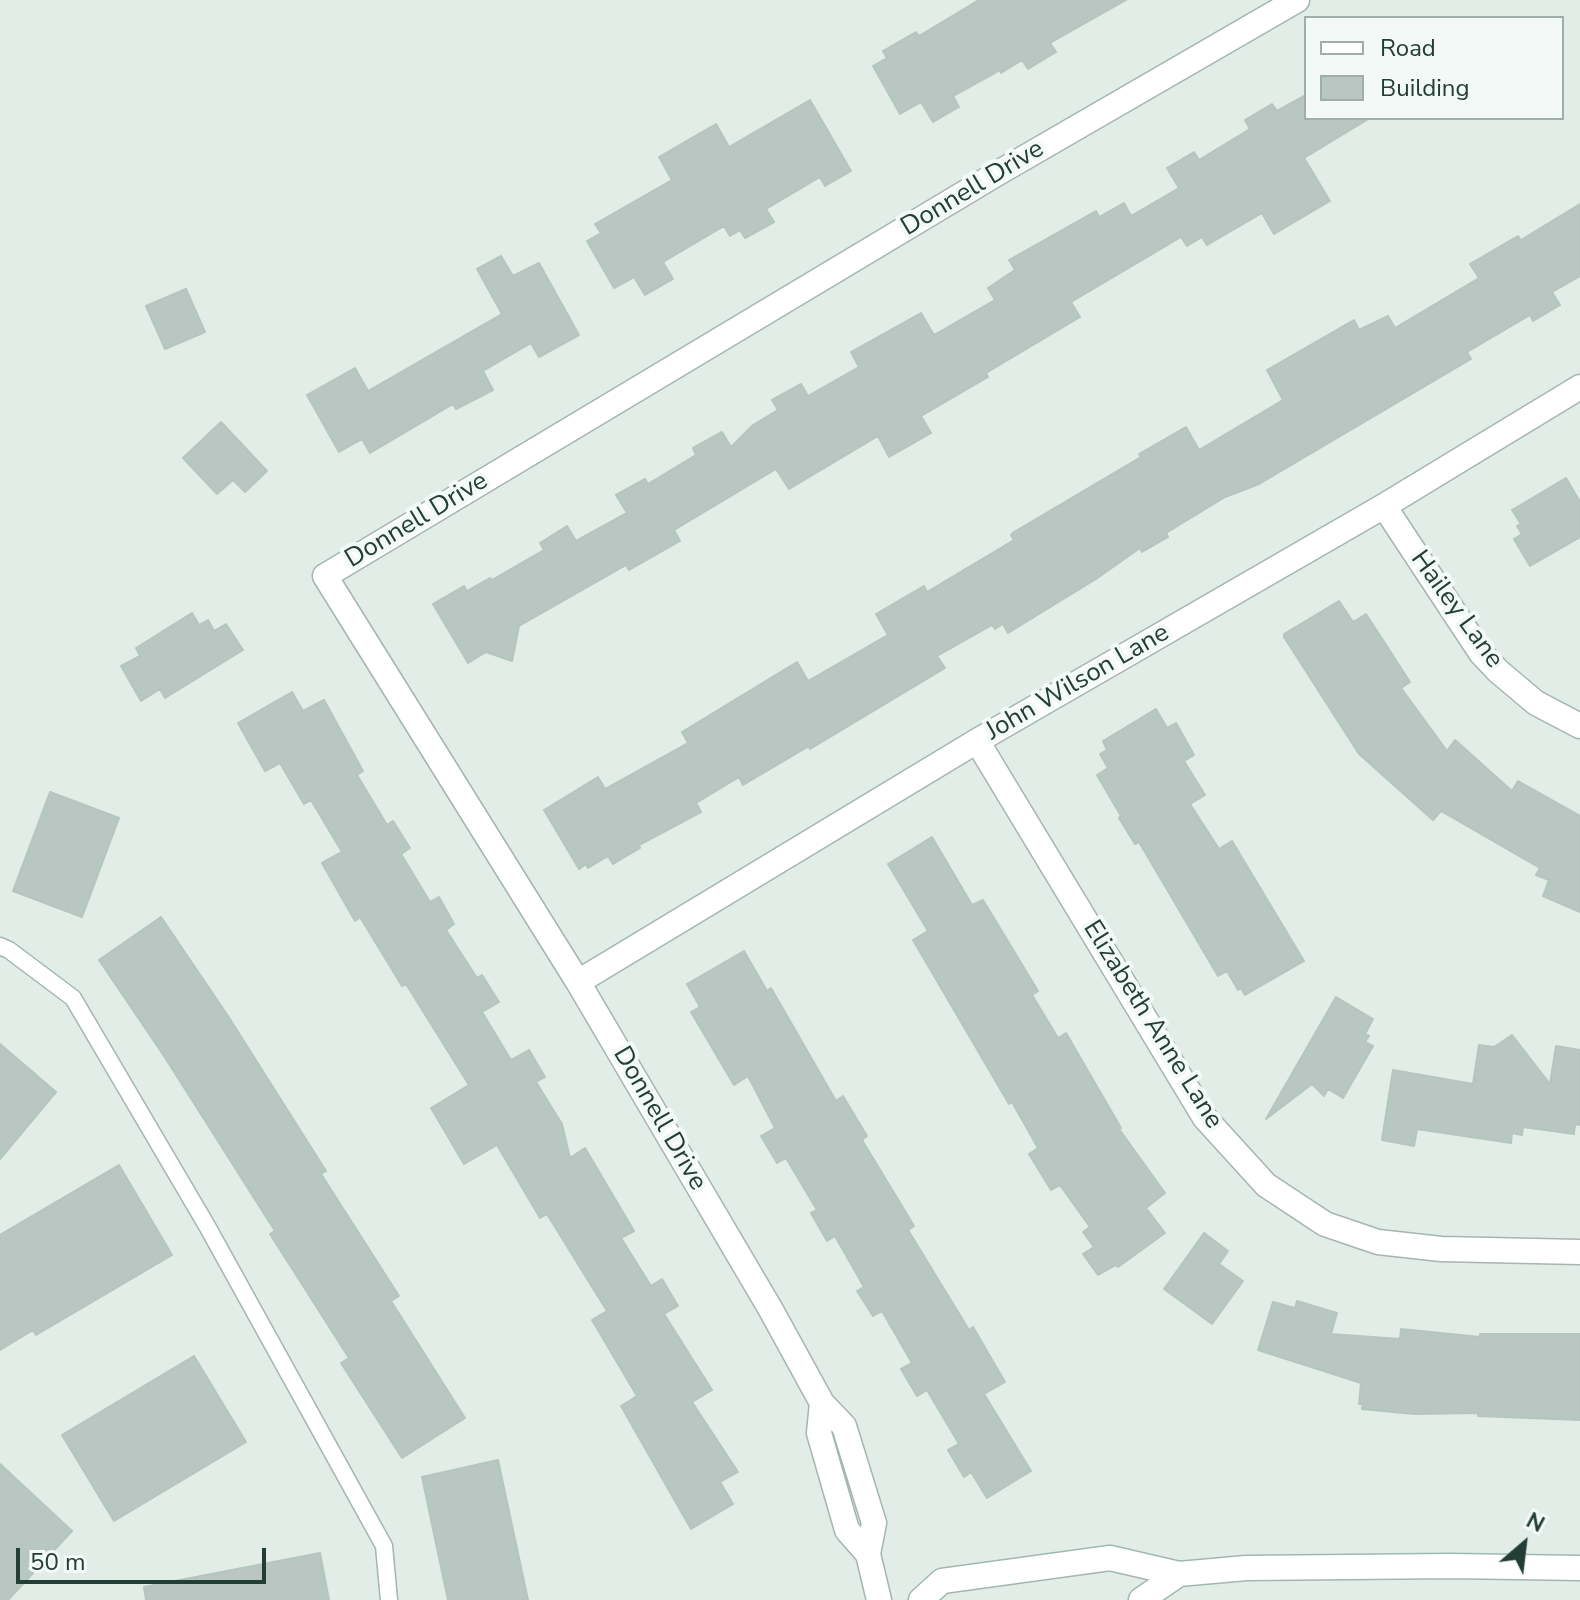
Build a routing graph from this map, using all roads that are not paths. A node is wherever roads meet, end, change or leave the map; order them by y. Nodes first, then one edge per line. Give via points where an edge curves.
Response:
1 (1297, 0) edge
2 (1580, 387) edge
3 (1384, 506) junction
4 (1580, 726) edge
5 (977, 741) junction
6 (0, 946) edge
7 (578, 982) junction
8 (1580, 1252) edge
9 (1580, 1568) edge
10 (1179, 1574) junction
11 (389, 1600) edge
12 (879, 1600) edge
13 (921, 1600) edge
14 (1141, 1600) edge

1 - 7 street, Donnell Drive via 325,576
2 - 3 street, John Wilson Lane
3 - 4 street, Hailey Lane via 1481,653 1536,703
3 - 5 street, John Wilson Lane
5 - 7 street, John Wilson Lane
5 - 8 street, Elizabeth Anne Lane via 1205,1118 1266,1185 1325,1224 1378,1242
6 - 11 lane via 73,998 207,1226 384,1546
7 - 12 street, Donnell Drive via 822,1403 819,1433 847,1530 868,1554
9 - 10 street via 1246,1568
10 - 13 street via 1110,1558 942,1581
10 - 14 street

